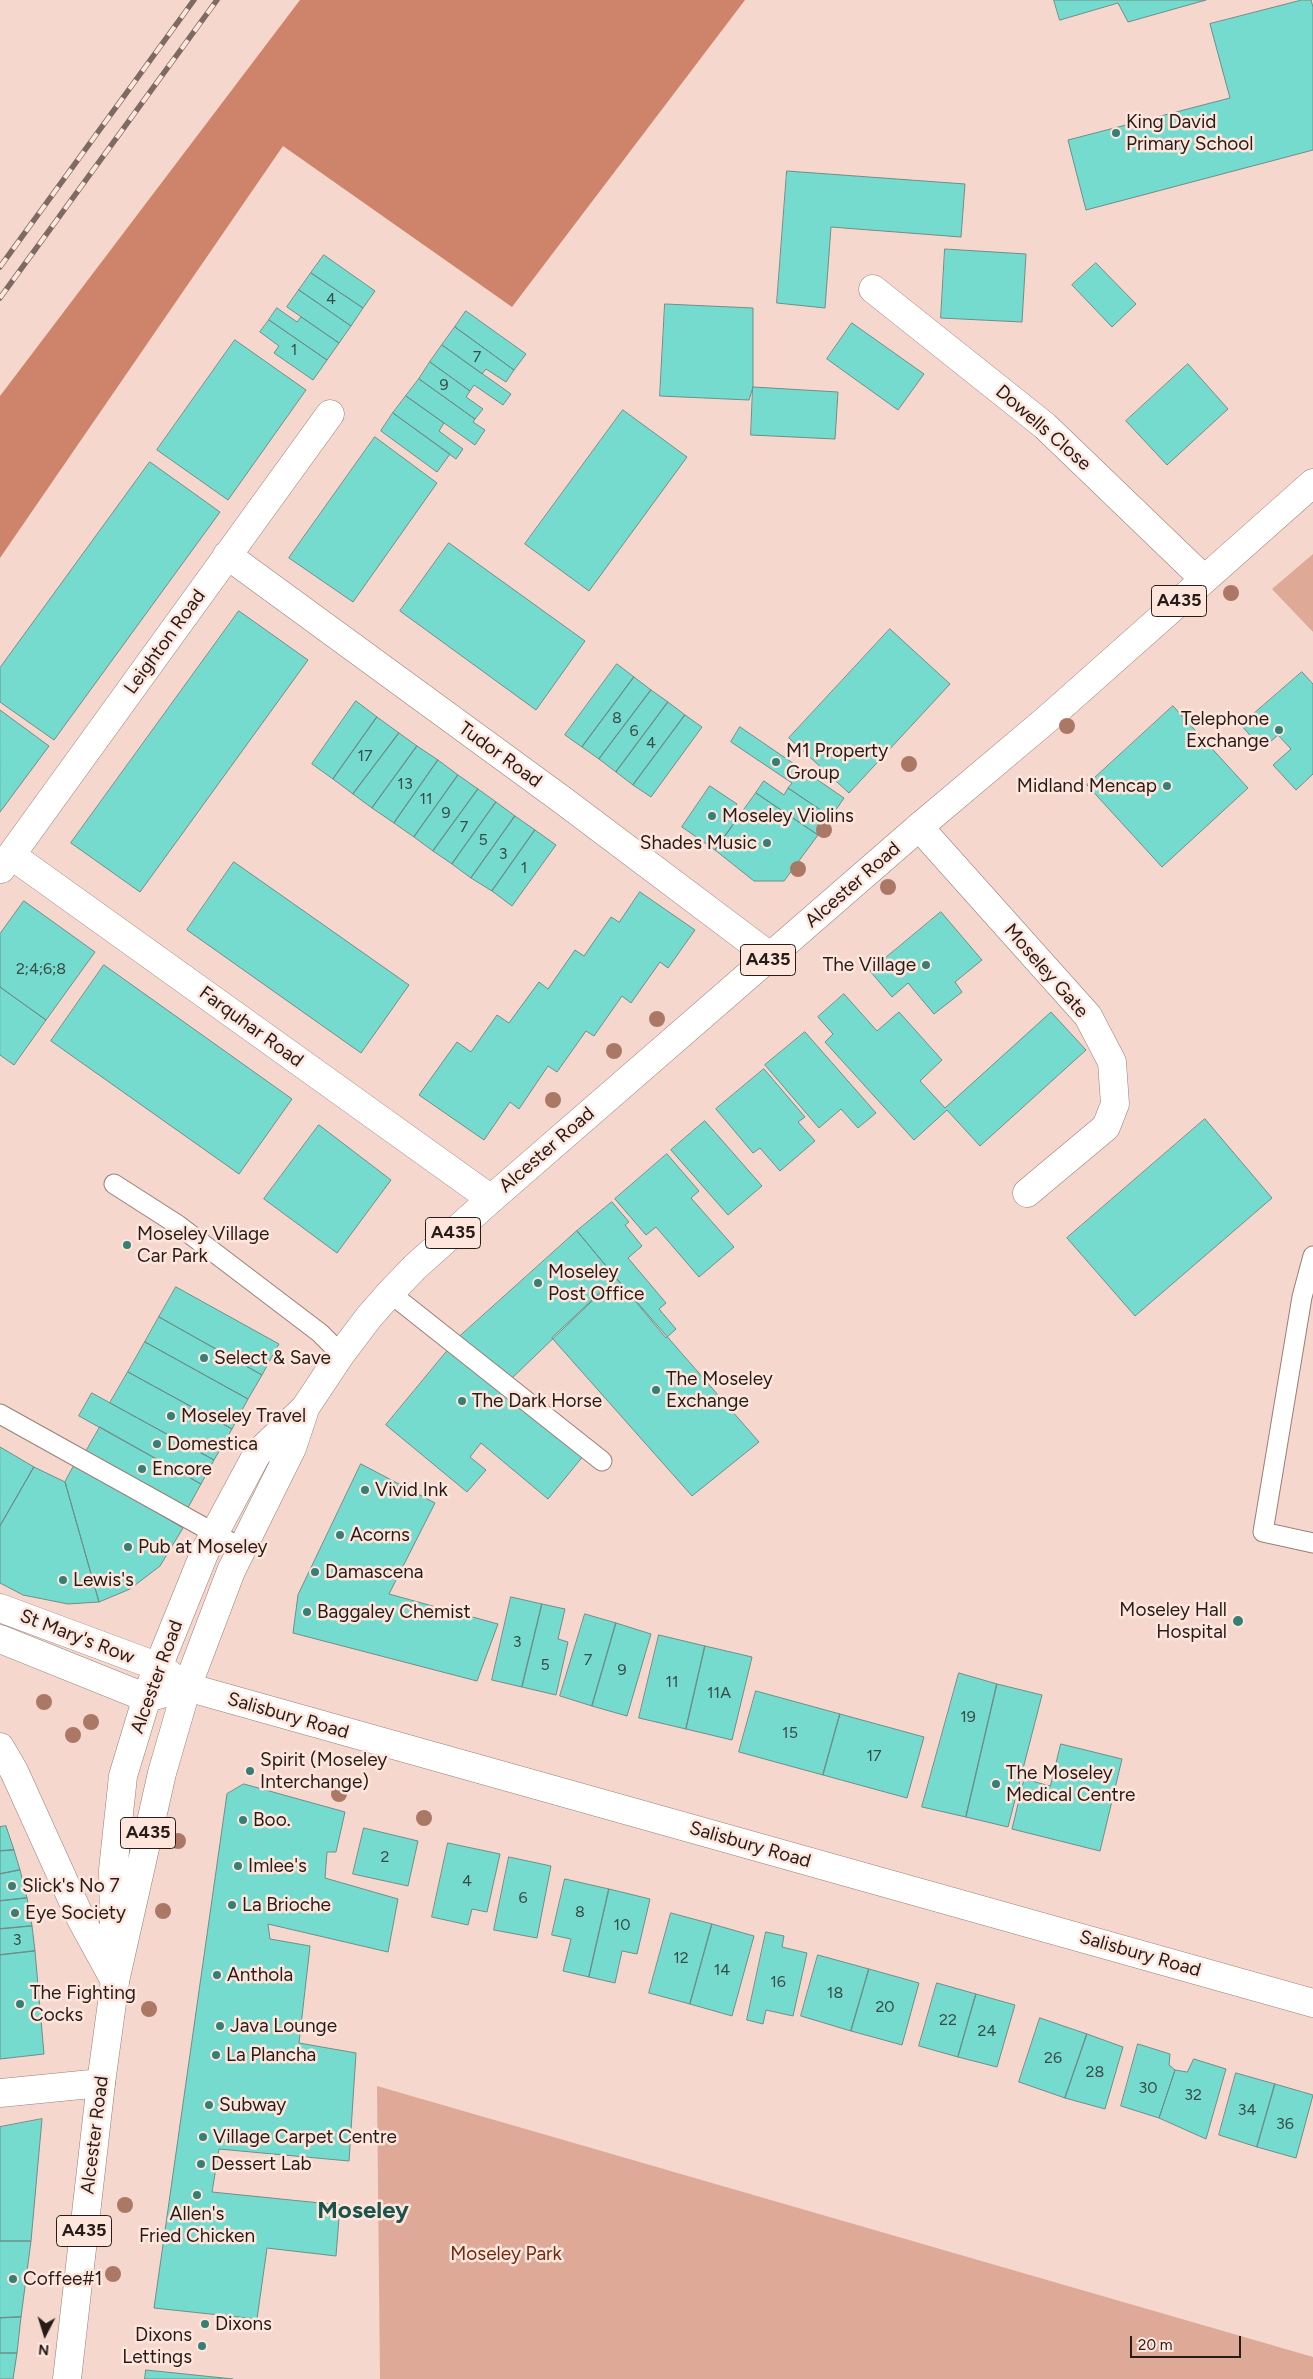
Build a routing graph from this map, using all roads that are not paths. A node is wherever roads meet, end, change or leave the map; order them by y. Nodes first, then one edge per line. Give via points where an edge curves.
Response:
1 (873, 289) dead end
2 (330, 414) dead end
3 (1313, 483) edge
4 (227, 555) junction
5 (1204, 579) junction
6 (919, 827) junction
7 (6, 862) edge
8 (771, 957) junction
9 (114, 1184) dead end
10 (1027, 1193) dead end
11 (490, 1199) junction
12 (1313, 1256) edge
13 (390, 1293) junction
14 (341, 1354) junction
15 (305, 1408) junction
16 (0, 1414) edge
17 (602, 1461) dead end
18 (215, 1533) junction
19 (1313, 1543) edge
20 (241, 1548) junction
21 (0, 1608) edge
22 (0, 1639) edge
23 (159, 1667) junction
24 (187, 1687) junction
25 (147, 1698) junction
26 (0, 1747) edge
27 (115, 1981) junction
28 (1313, 2003) edge
29 (101, 2083) junction
30 (0, 2093) edge
31 (67, 2379) edge

1 - 5 main road, Dowells Close via 1045,426
2 - 4 main road, Leighton Road
3 - 5 main road, Alcester Road / A435
4 - 7 main road, Leighton Road
4 - 8 main road, Tudor Road
5 - 6 main road, Alcester Road / A435 via 1046,720
6 - 8 main road, Alcester Road / A435
6 - 10 main road, Moseley Gate via 1088,1016 1112,1062 1115,1104 1106,1127
7 - 11 main road, Farquhar Road
8 - 11 main road, Alcester Road / A435
9 - 14 lane via 178,1225 320,1334
11 - 13 main road, Alcester Road / A435
12 - 19 lane via 1302,1297 1263,1532
13 - 14 main road, Alcester Road / A435
13 - 17 lane
14 - 15 main road, Alcester Road / A435
15 - 18 main road, Alcester Road / A435 via 257,1454
15 - 20 main road, Alcester Road / A435 via 292,1448
16 - 18 lane
18 - 20 lane
18 - 23 main road, Alcester Road / A435
20 - 24 main road, Alcester Road / A435
21 - 23 main road, St Mary's Row
22 - 25 main road, St Mary's Row
23 - 24 main road, St Mary's Row
23 - 25 main road, Alcester Road / A435
24 - 25 main road
24 - 27 main road, Alcester Road / A435 via 162,1773
24 - 28 main road, Salisbury Road
25 - 27 main road, Alcester Road / A435 via 123,1776 113,1870
26 - 27 main road via 81,1919
27 - 29 main road, Alcester Road / A435
29 - 30 main road
29 - 31 main road, Alcester Road / A435

